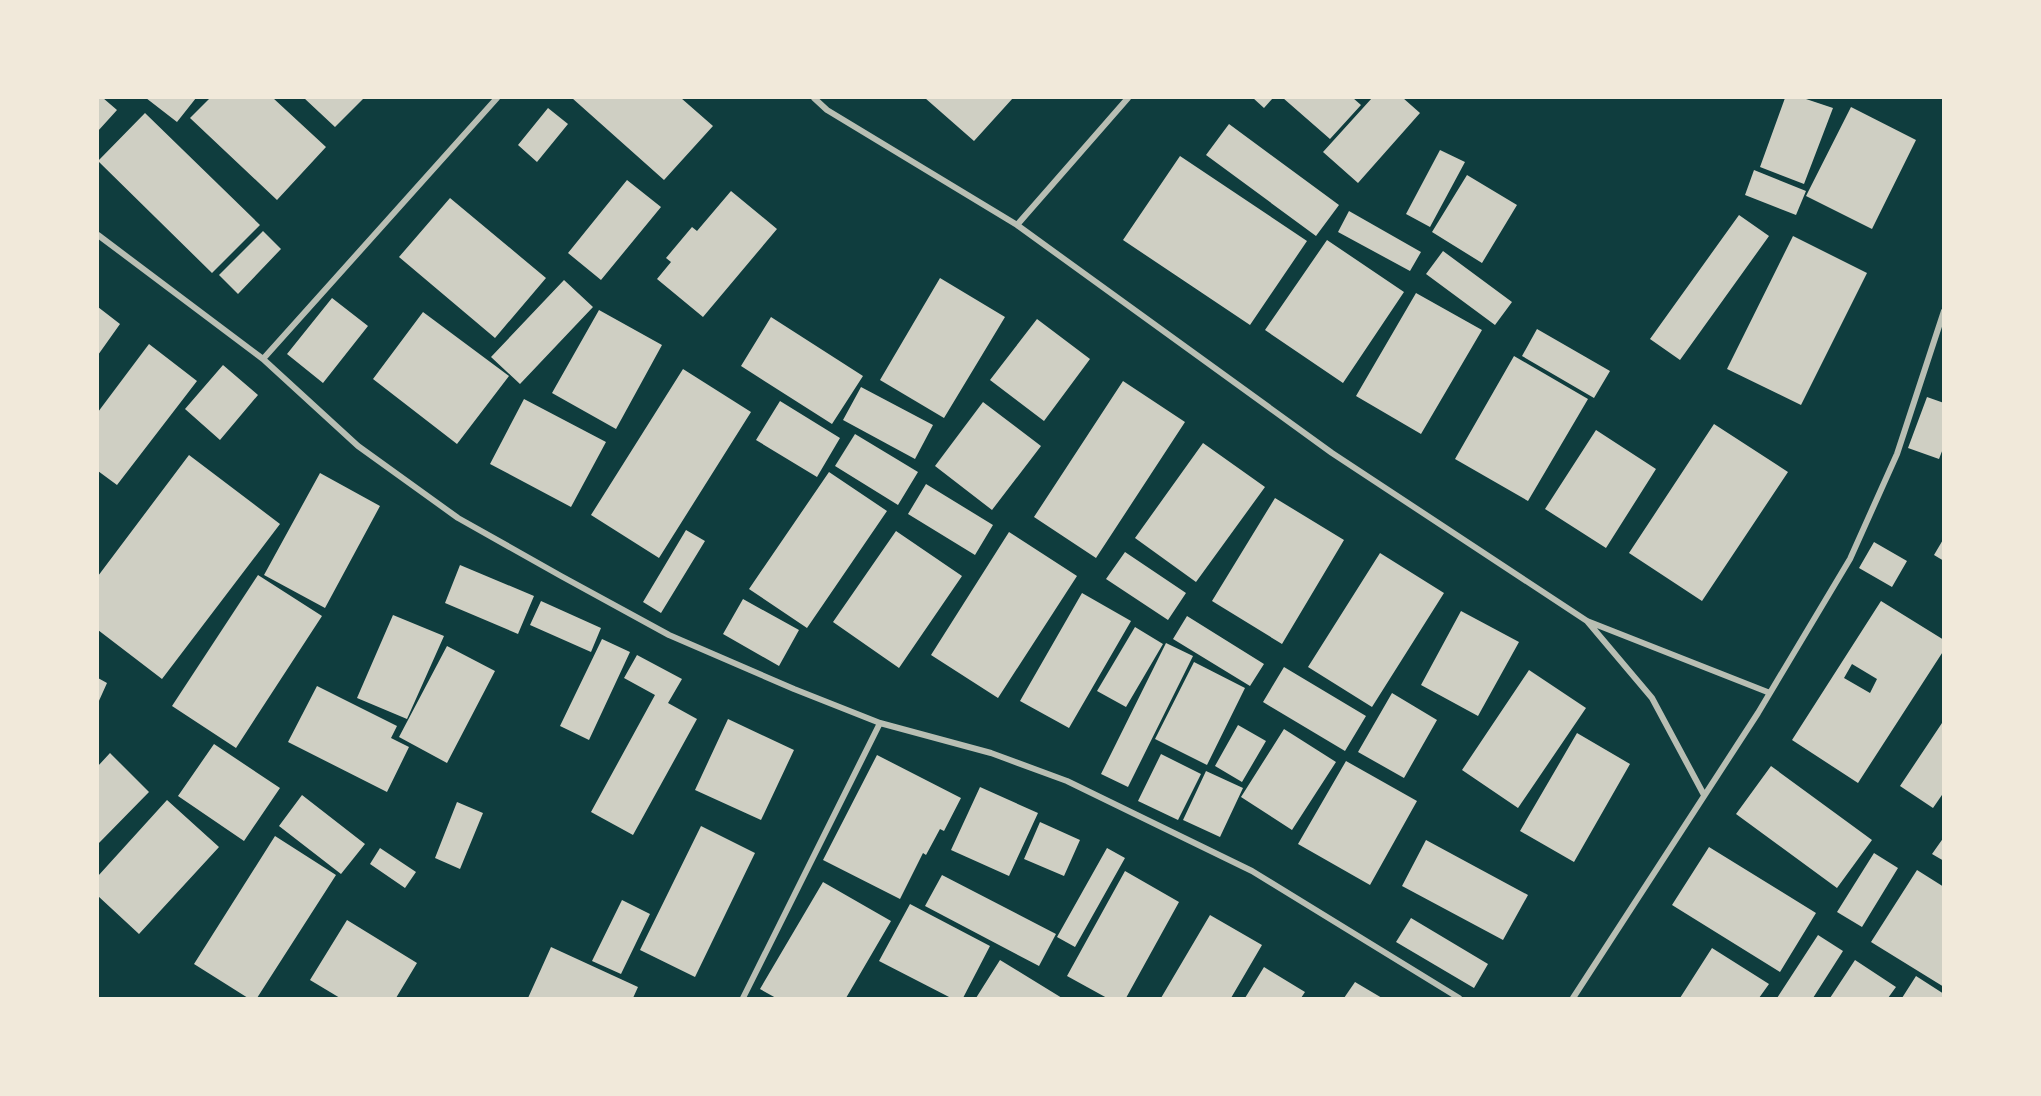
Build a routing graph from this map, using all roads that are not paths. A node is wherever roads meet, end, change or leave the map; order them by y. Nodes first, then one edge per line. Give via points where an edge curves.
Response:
1 (497, 98) edge
2 (814, 98) edge
3 (1128, 98) edge
4 (1017, 225) junction
5 (98, 235) edge
6 (1944, 311) edge
7 (263, 359) junction
8 (1587, 621) junction
9 (1770, 693) junction
10 (880, 723) junction
11 (1704, 795) junction
12 (743, 999) edge
13 (1459, 999) edge
14 (1573, 999) edge

1 - 7 street
2 - 4 street via 826,110
3 - 4 street
4 - 8 street via 1332,453
5 - 7 street
6 - 9 street via 1897,454 1850,559
7 - 10 street via 358,446 458,518 669,635
8 - 9 street
8 - 11 street via 1652,698
9 - 11 street
10 - 12 street
10 - 13 street via 991,753 1067,781 1252,871
11 - 14 street

